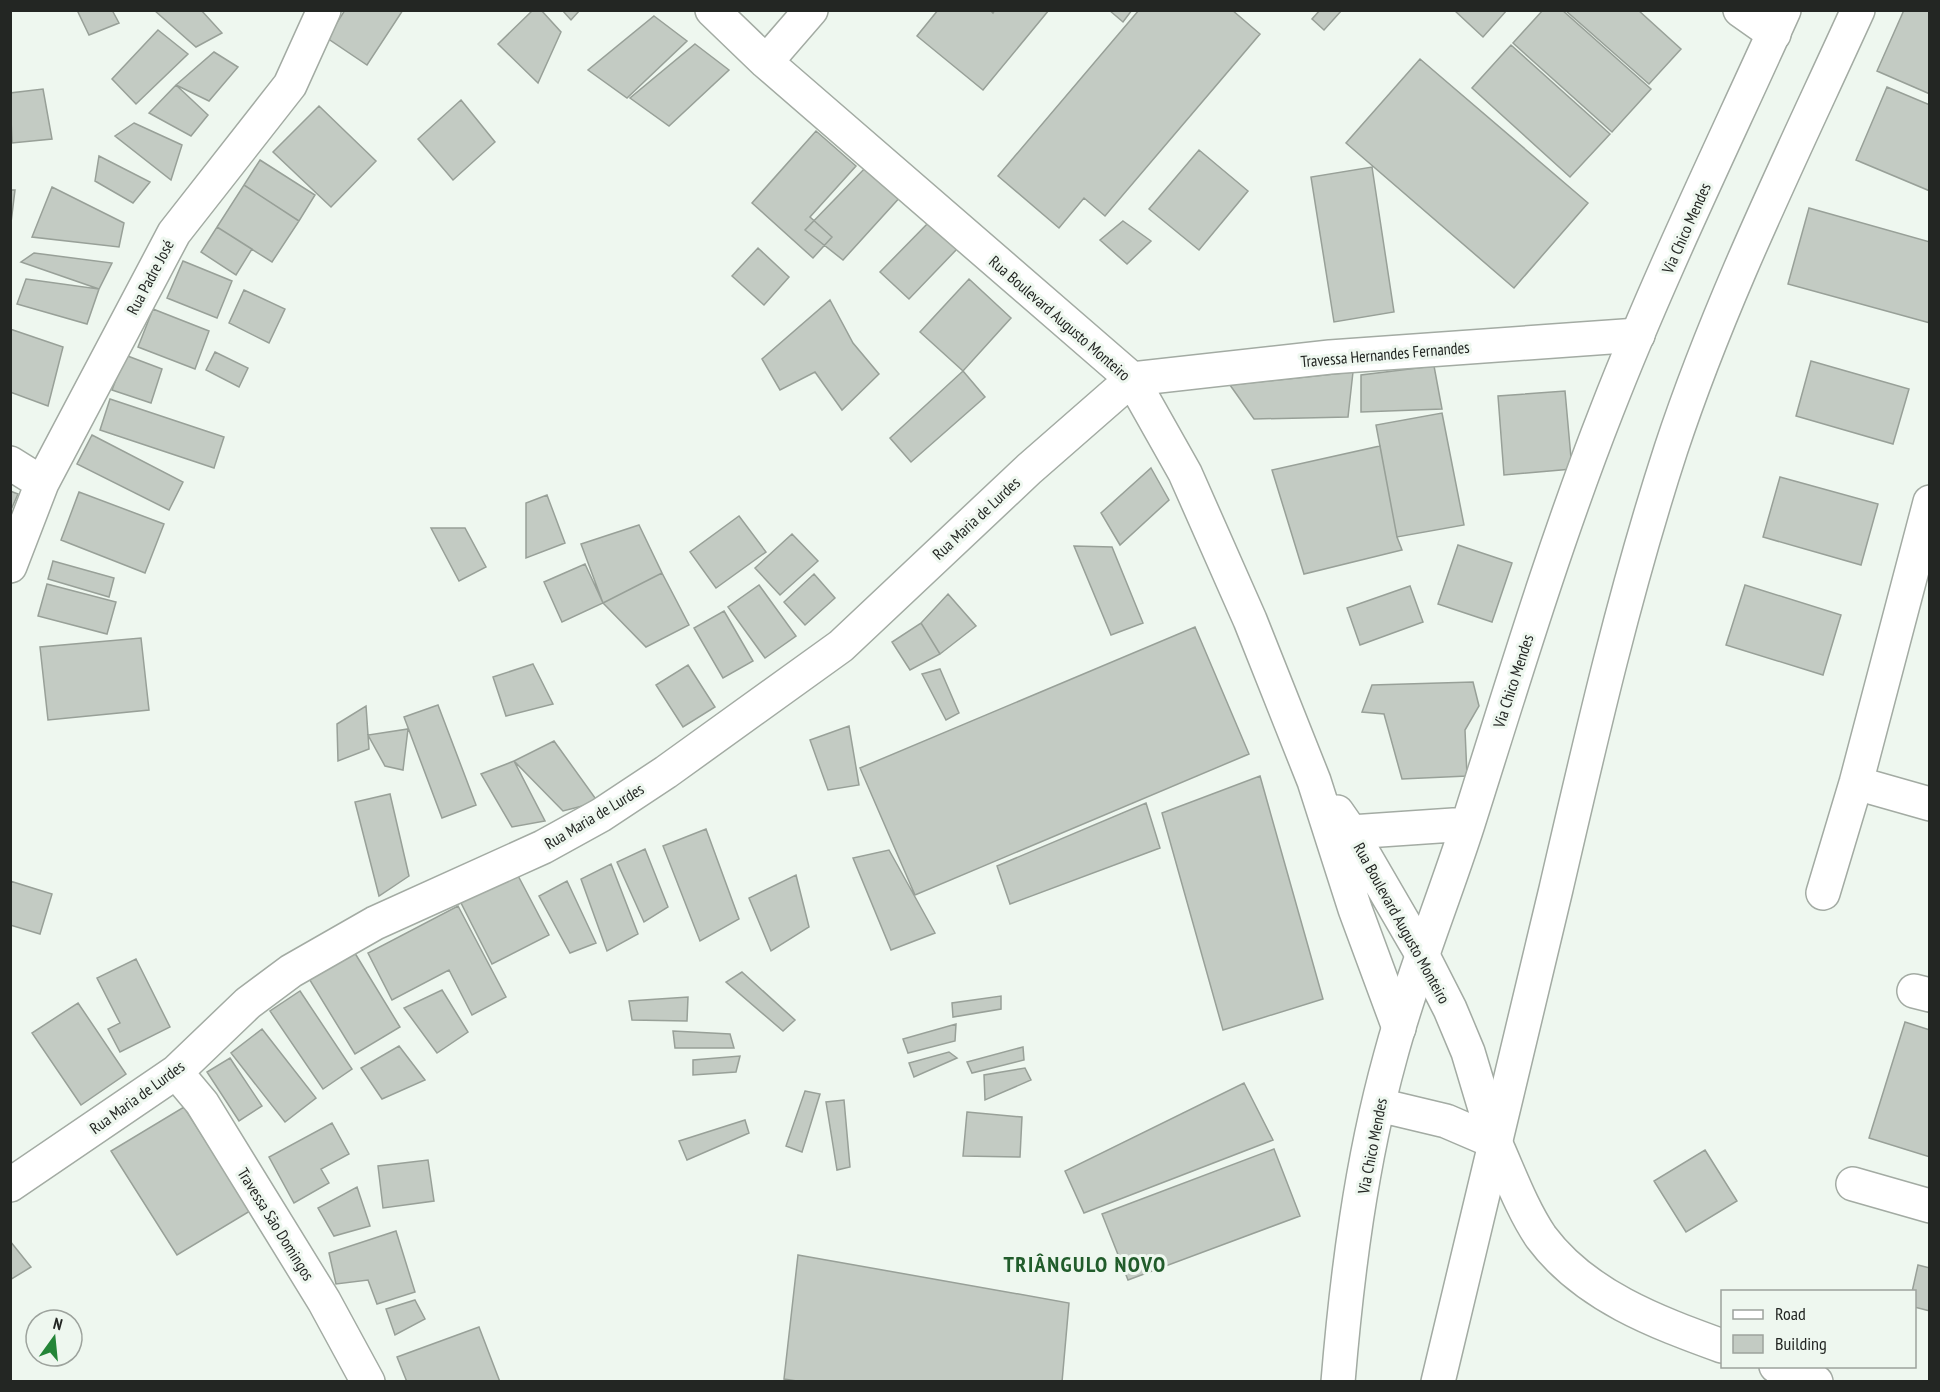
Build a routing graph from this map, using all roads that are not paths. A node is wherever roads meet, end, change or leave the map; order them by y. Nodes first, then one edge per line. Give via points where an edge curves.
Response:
1 (324, 10) edge
2 (712, 10) edge
3 (811, 10) edge
4 (1740, 10) edge
5 (1858, 10) edge
6 (1779, 22) edge
7 (766, 62) junction
8 (1638, 335) junction
9 (1132, 379) junction
10 (10, 463) edge
11 (42, 483) junction
12 (1929, 502) edge
13 (10, 566) edge
14 (1314, 782) junction
15 (1856, 783) junction
16 (1929, 804) edge
17 (1468, 824) junction
18 (1351, 832) junction
19 (1823, 893) dead end
20 (1423, 956) junction
21 (1399, 1028) junction
22 (176, 1072) junction
23 (1379, 1104) junction
24 (1495, 1142) junction
25 (1853, 1184) dead end
26 (10, 1185) edge
27 (1929, 1206) edge
28 (1721, 1346) edge
29 (1781, 1368) edge
30 (368, 1382) edge
31 (1338, 1382) edge
32 (1438, 1382) edge
33 (1816, 1382) edge

1 - 11 street, Rua Padre José via 290,85 174,233
2 - 7 street, Rua Boulevard Augusto Monteiro
3 - 7 street
4 - 6 street
5 - 24 street via 1738,274 1700,365 1670,452 1614,651
6 - 8 street, Via Chico Mendes
7 - 9 street, Rua Boulevard Augusto Monteiro
8 - 9 street, Travessa Hernandes Fernandes via 1330,357
8 - 17 street, Via Chico Mendes via 1606,413 1504,704
9 - 14 street, Rua Boulevard Augusto Monteiro via 1185,473 1250,620
9 - 22 street, Rua Maria de Lurdes via 841,646 601,815 543,847 375,922 291,971 248,1003
10 - 11 street
11 - 13 street, Rua Padre José
12 - 15 street
14 - 18 street, Rua Boulevard Augusto Monteiro
14 - 21 street, Rua Boulevard Augusto Monteiro
15 - 16 street
15 - 19 street
17 - 18 street
17 - 20 street, Via Chico Mendes
18 - 20 street, Rua Boulevard Augusto Monteiro
20 - 21 street, Via Chico Mendes
20 - 24 street, Rua Boulevard Augusto Monteiro via 1468,1052
21 - 23 street, Via Chico Mendes
22 - 26 street, Rua Maria de Lurdes
22 - 30 street, Travessa São Domingos via 202,1103 324,1301
23 - 24 street via 1446,1121
23 - 31 street, Via Chico Mendes via 1356,1236
24 - 28 street, Rua Boulevard Augusto Monteiro via 1540,1236 1593,1288
24 - 32 street
25 - 27 street
29 - 33 street

